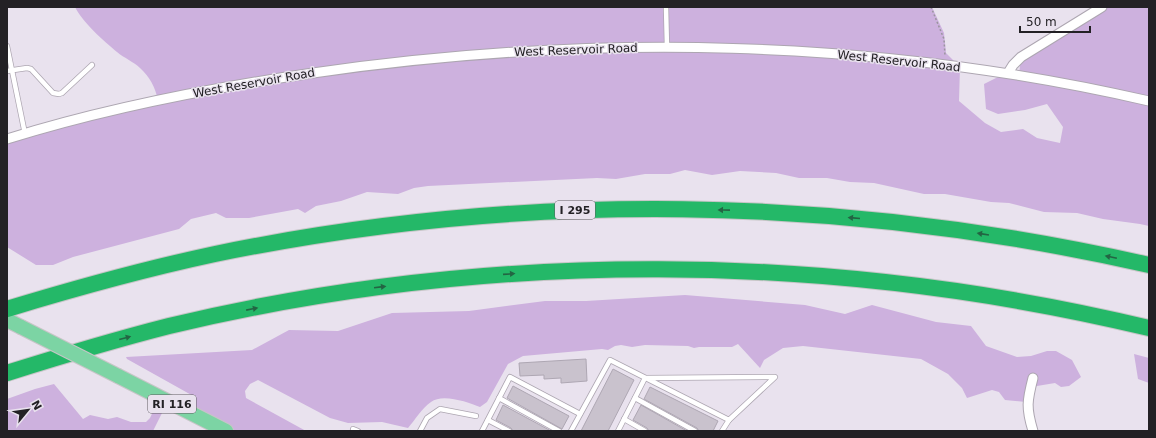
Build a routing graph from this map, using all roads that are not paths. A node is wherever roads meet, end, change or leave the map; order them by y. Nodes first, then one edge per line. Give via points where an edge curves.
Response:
1 (666, 7) edge
2 (1102, 7) edge
3 (7, 46) edge
4 (667, 48) junction
5 (92, 65) dead end
6 (9, 70) edge
7 (1008, 73) junction
8 (1149, 101) edge
9 (25, 134) junction
10 (7, 139) edge
11 (1149, 265) edge
12 (7, 309) edge
13 (7, 320) edge
14 (1149, 328) edge
15 (7, 373) edge
16 (645, 378) junction
17 (1033, 378) dead end
18 (499, 398) junction
19 (635, 398) junction
20 (580, 414) junction
21 (476, 416) dead end
22 (624, 419) junction
23 (488, 420) junction
24 (729, 420) junction
25 (226, 431) edge
26 (420, 431) edge
27 (482, 431) edge
28 (509, 431) edge
29 (559, 431) edge
30 (571, 431) edge
31 (618, 431) edge
32 (645, 431) edge
33 (695, 431) edge
34 (722, 431) edge
35 (1033, 431) edge

1 - 4 lane
2 - 7 street via 1021,57
3 - 6 lane
4 - 7 street, West Reservoir Road via 868,56
4 - 9 street, West Reservoir Road via 495,53 345,68 203,91 81,118
5 - 6 lane via 59,94 53,93 31,69
6 - 9 lane
7 - 8 street, West Reservoir Road
9 - 10 street, West Reservoir Road
11 -> 12 highway, I 295 via 955,229 867,219 722,209 564,211 420,222 270,244 150,269
13 - 25 main road, RI 116, bridge
15 -> 14 highway via 138,334 271,305 402,284 546,271 682,269 851,278 995,296
16 - 19 lane
16 - 20 lane via 610,360
16 - 24 lane
16 - 24 lane via 775,377
17 - 35 street via 1027,413
18 - 20 lane via 510,377
18 - 23 lane
18 - 29 lane
19 - 22 lane
19 - 33 lane
20 - 30 lane
21 - 26 lane via 440,409 427,418
22 - 31 lane
22 - 32 lane
23 - 27 lane
23 - 28 lane
24 - 34 lane

